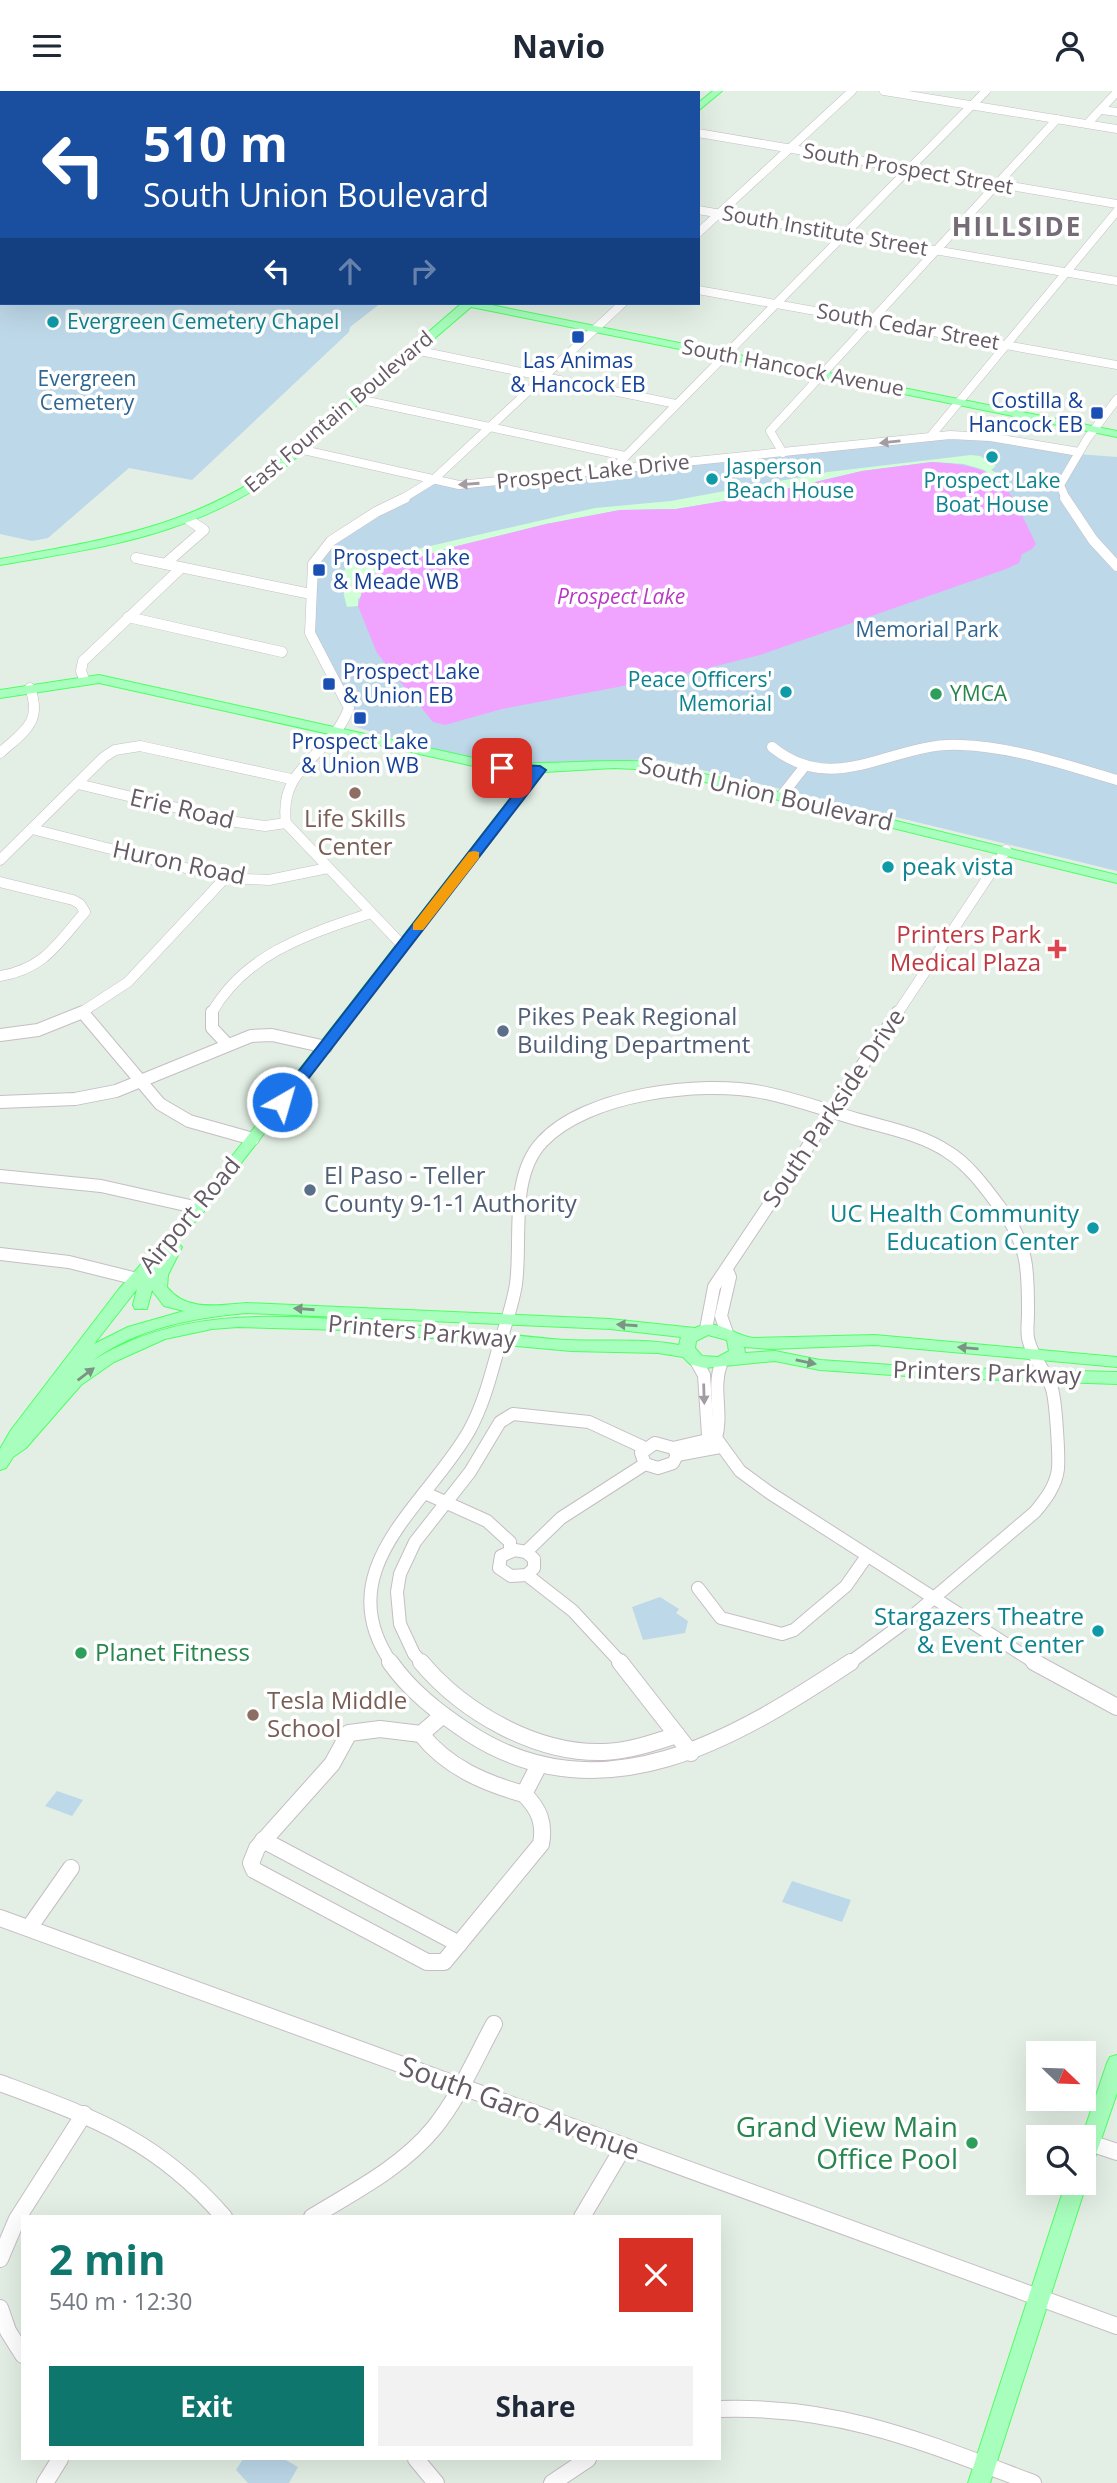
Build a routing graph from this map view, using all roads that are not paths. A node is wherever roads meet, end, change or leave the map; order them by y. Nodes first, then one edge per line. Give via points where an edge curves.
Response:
1 (718, 91) edge
2 (852, 91) edge
3 (884, 91) edge
4 (986, 91) edge
5 (1117, 92) edge
6 (971, 105) junction
7 (700, 106) edge
8 (1102, 110) junction
9 (1117, 112) edge
10 (1057, 120) junction
11 (1087, 124) junction
12 (1117, 129) edge
13 (700, 133) edge
14 (789, 149) junction
15 (909, 169) junction
16 (998, 184) junction
17 (1117, 204) edge
18 (700, 209) edge
19 (1117, 211) edge
20 (720, 213) junction
21 (700, 231) edge
22 (844, 235) junction
23 (936, 250) junction
24 (1067, 272) junction
25 (1117, 281) edge
26 (700, 290) edge
27 (774, 303) junction
28 (466, 305) edge
29 (478, 305) edge
30 (621, 305) edge
31 (871, 320) junction
32 (595, 328) junction
33 (1006, 345) junction
34 (415, 350) junction
35 (724, 354) junction
36 (1117, 365) edge
37 (821, 374) junction
38 (544, 376) junction
39 (358, 399) junction
40 (1117, 399) edge
41 (959, 402) junction
42 (676, 404) junction
43 (490, 427) junction
44 (1094, 429) junction
45 (1117, 434) edge
46 (930, 437) junction
47 (299, 449) junction
48 (1079, 452) junction
49 (783, 453) junction
50 (625, 456) junction
51 (612, 470) junction
52 (433, 480) junction
53 (189, 520) junction
54 (136, 558) dead end
55 (0, 562) edge
56 (165, 564) junction
57 (1117, 566) edge
58 (181, 568) junction
59 (311, 594) junction
60 (128, 617) junction
61 (282, 652) dead end
62 (84, 679) junction
63 (30, 688) junction
64 (0, 694) edge
65 (337, 731) junction
66 (772, 747) dead end
67 (0, 753) edge
68 (805, 766) junction
69 (540, 770) junction
70 (291, 779) junction
71 (1117, 780) edge
72 (78, 784) junction
73 (782, 795) junction
74 (286, 823) junction
75 (32, 829) junction
76 (1006, 850) junction
77 (0, 860) edge
78 (328, 868) junction
79 (225, 878) junction
80 (1117, 879) edge
81 (0, 882) edge
82 (371, 913) junction
83 (403, 946) junction
84 (0, 976) edge
85 (84, 1014) junction
86 (0, 1035) edge
87 (229, 1045) junction
88 (326, 1047) junction
89 (139, 1081) junction
90 (0, 1102) edge
91 (831, 1112) junction
92 (253, 1139) junction
93 (0, 1176) edge
94 (199, 1208) junction
95 (186, 1224) junction
96 (173, 1248) junction
97 (0, 1254) edge
98 (727, 1270) junction
99 (135, 1282) junction
100 (141, 1305) junction
101 (204, 1311) junction
102 (156, 1330) junction
103 (505, 1330) junction
104 (700, 1331) junction
105 (731, 1337) junction
106 (1032, 1347) junction
107 (692, 1357) junction
108 (727, 1361) junction
109 (1117, 1362) edge
110 (1048, 1376) junction
111 (1117, 1378) edge
112 (58, 1380) junction
113 (718, 1442) junction
114 (645, 1448) junction
115 (675, 1452) junction
116 (2, 1461) edge
117 (645, 1464) junction
118 (425, 1493) junction
119 (447, 1503) junction
120 (510, 1551) junction
121 (526, 1552) junction
122 (867, 1556) junction
123 (527, 1575) junction
124 (698, 1588) dead end
125 (933, 1598) junction
126 (1117, 1707) edge
127 (443, 1715) junction
128 (421, 1734) junction
129 (677, 1735) junction
130 (691, 1753) junction
131 (538, 1765) junction
132 (524, 1794) junction
133 (263, 1840) junction
134 (71, 1868) dead end
135 (0, 1918) edge
136 (29, 1929) junction
137 (458, 1944) junction
138 (494, 2024) dead end
139 (1117, 2063) edge
140 (0, 2083) edge
141 (460, 2085) junction
142 (84, 2114) junction
143 (1096, 2125) edge
144 (1096, 2145) edge
145 (624, 2146) junction
146 (1117, 2152) edge
147 (1073, 2195) edge
148 (222, 2215) edge
149 (315, 2215) edge
150 (583, 2215) edge
151 (0, 2259) edge
152 (1039, 2298) junction
153 (0, 2308) edge
154 (1117, 2326) edge
155 (21, 2352) edge
156 (721, 2409) edge
157 (59, 2460) edge
158 (417, 2460) edge
159 (586, 2460) edge
160 (982, 2474) edge
161 (45, 2483) edge
162 (436, 2483) edge
163 (552, 2483) edge
164 (1033, 2483) edge

1 - 7 main road
2 - 14 street
3 - 6 street
4 - 6 street
5 - 8 street
6 - 10 street
6 - 15 street
8 - 9 street
8 - 11 street
10 - 11 street
10 - 16 street
11 - 12 street
13 - 14 street, South Prospect Street
14 - 15 street, South Prospect Street
14 - 20 street
15 - 16 street, South Prospect Street
15 - 22 street
16 - 17 street, South Prospect Street
16 - 23 street
18 - 20 street, South Institute Street
19 - 24 street
20 - 21 street
20 - 22 street, South Institute Street
22 - 23 street, South Institute Street
22 - 27 street
23 - 24 street, South Institute Street
23 - 31 street
24 - 25 street, South Institute Street
24 - 33 street
26 - 27 street, South Cedar Street
27 - 31 street, South Cedar Street
27 - 35 street
28 - 34 main road, East Fountain Boulevard
29 - 32 main road, South Hancock Avenue
30 - 32 street
31 - 33 street, South Cedar Street
31 - 37 street
32 - 35 main road, South Hancock Avenue
32 - 38 street
33 - 36 street, South Cedar Street
33 - 41 street
34 - 38 street
34 - 39 main road, East Fountain Boulevard
35 - 37 main road, South Hancock Avenue
35 - 42 street
37 - 41 main road, South Hancock Avenue
37 - 49 street via 770,431
38 - 42 street
38 - 43 street
39 - 43 street
39 - 47 main road, East Fountain Boulevard
40 - 44 street
41 - 44 main road, South Hancock Avenue
41 - 46 street
42 - 50 street
43 - 50 street
43 - 52 street
44 - 45 main road, South Hancock Avenue
44 - 48 street
46 - 48 street, Prospect Lake Drive via 990,436
46 -> 49 street, Prospect Lake Drive
47 - 52 street
47 - 53 main road, East Fountain Boulevard via 243,494
48 - 57 street via 1060,489
49 - 51 street, Prospect Lake Drive
50 - 51 street
51 -> 52 street, Prospect Lake Drive via 466,484
52 - 59 street via 350,527 325,547 313,564
53 - 55 main road, East Fountain Boulevard via 129,538
53 - 56 street via 204,530
54 - 56 street
56 - 58 street
58 - 59 street
58 - 60 street
59 - 65 street via 314,645 349,708
60 - 61 street
60 - 62 street via 83,661
62 - 63 main road, South Union Boulevard
62 - 65 main road, South Union Boulevard via 121,682
63 - 64 main road, South Union Boulevard
63 - 67 street via 37,712
65 - 69 main road, South Union Boulevard via 483,765
65 - 70 street
66 - 68 street
68 - 71 street via 850,769 921,748 964,745
68 - 73 street
69 - 73 main road, South Union Boulevard via 644,764
69 - 83 main road, Airport Road
70 - 72 street via 140,746 115,750
70 - 74 street via 283,800
72 - 74 street, Erie Road via 251,825
72 - 75 street
73 - 76 main road, South Union Boulevard
74 - 78 street
75 - 77 street
75 - 79 street, Huron Road
76 - 80 main road, South Union Boulevard
76 - 91 street, South Parkside Drive
78 - 79 street, Huron Road via 269,880
78 - 82 street
79 - 85 street via 130,981
81 - 84 street via 73,901 85,912 41,963
82 - 83 street
82 - 87 street via 288,941 248,969 211,1013 214,1031
83 - 88 main road, Airport Road
85 - 86 street
85 - 89 street
87 - 88 street via 251,1036 272,1035
87 - 89 street
88 - 92 main road, Airport Road
89 - 90 street via 96,1096
89 - 92 street via 172,1113
91 - 98 street, South Parkside Drive
91 - 103 street via 750,1090 701,1088 605,1107 557,1128 537,1146 526,1167 520,1260
91 - 106 street via 921,1138 969,1169 1006,1216 1024,1251 1030,1280
92 - 94 main road, Airport Road
93 - 94 street via 113,1186
94 - 95 main road, Airport Road
95 - 96 main road, Printers Parkway
95 - 99 main road, Airport Road
96 - 100 main road via 146,1284
96 - 101 main road, Printers Parkway via 158,1282 161,1293 177,1306
97 - 99 street via 69,1262
98 - 104 street, South Parkside Drive via 714,1283 710,1295 713,1313
98 - 105 street via 730,1277 721,1316
99 - 100 main road
99 - 112 main road, Airport Road
100 - 102 main road
101 - 102 main road, Printers Parkway
103 -> 101 main road, Printers Parkway via 272,1307
102 - 103 main road, Printers Parkway via 261,1320
102 - 112 main road, Printers Parkway via 105,1345
116 -> 102 main road, Printers Parkway via 69,1388
104 -> 103 main road, Printers Parkway via 610,1324
103 - 107 main road, Printers Parkway via 584,1346 658,1346
103 - 118 street via 476,1417
104 - 105 main road, Printers Parkway
104 - 107 main road, South Parkside Drive via 688,1338
106 -> 105 main road, Printers Parkway via 1008,1351 820,1339 760,1345
105 - 108 main road via 737,1352
106 - 109 main road, Printers Parkway
106 - 110 street
107 - 108 main road
107 -> 113 street via 703,1372 708,1435
108 -> 110 main road, Printers Parkway via 775,1356 820,1365
108 - 113 street via 715,1376 721,1414
110 - 111 main road, Printers Parkway
110 - 125 street via 1058,1463 1048,1497
112 - 116 main road, Airport Road
113 - 115 street
113 - 122 street via 733,1465 755,1483
114 - 115 street via 663,1443
114 - 117 street via 641,1456
114 - 119 street via 589,1422 507,1415
115 - 117 street via 673,1463 662,1468
117 - 121 street via 561,1518
118 - 119 street
118 - 127 street via 383,1546 369,1607 377,1636 395,1671
119 - 120 street via 496,1526 510,1542
119 - 129 street via 410,1548 397,1593 407,1641 440,1682 486,1717 547,1745 606,1752
120 - 121 street
120 - 123 street via 499,1560 502,1572
121 - 123 street via 535,1563
122 - 124 street via 846,1586 794,1630 782,1634 721,1618
122 - 125 street
123 - 129 street via 593,1633
125 - 126 street via 1053,1674
125 - 130 street via 842,1668
127 - 128 street
127 - 131 street via 490,1747
128 - 132 street via 440,1758
128 - 133 street via 380,1729 349,1733 332,1764
129 - 130 street
130 - 131 street via 616,1771 569,1771
131 - 132 street
132 - 137 street via 543,1820 541,1844
133 - 137 street
133 - 137 street via 253,1855 254,1870 402,1949 434,1964 444,1962
134 - 136 street
135 - 136 street, South Garo Avenue
136 - 141 street, South Garo Avenue
138 - 141 street
139 - 143 main road
140 - 142 street
141 - 145 street, South Garo Avenue
141 - 149 street via 433,2129 410,2153
142 - 148 street via 159,2153 195,2182
142 - 151 street via 17,2219
144 - 146 street
145 - 150 street
145 - 152 street, South Garo Avenue
147 - 152 main road
152 - 154 street, South Garo Avenue
152 - 160 main road
153 - 155 street
156 - 160 street via 781,2407 843,2416
157 - 161 street
158 - 162 street
159 - 163 street
160 - 164 street

